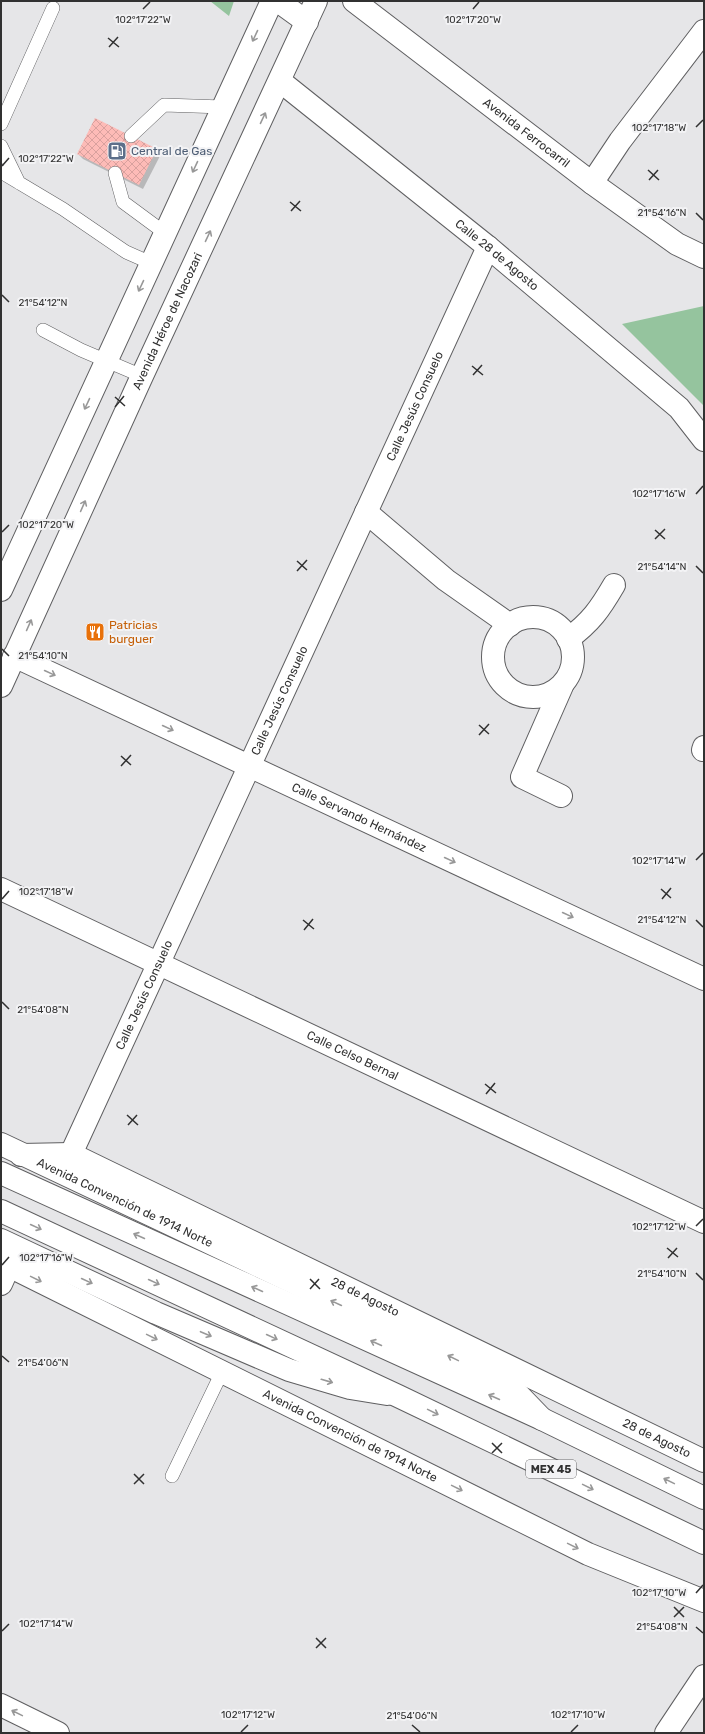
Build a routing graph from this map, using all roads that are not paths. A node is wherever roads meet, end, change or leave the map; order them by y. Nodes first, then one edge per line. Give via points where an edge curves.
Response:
1 (272, 1) edge
2 (278, 1) edge
3 (316, 1) edge
4 (354, 1) edge
5 (53, 8) dead end
6 (307, 22) junction
7 (704, 31) edge
8 (280, 81) junction
9 (223, 107) junction
10 (1, 124) edge
11 (131, 136) dead end
12 (1, 146) edge
13 (1, 172) edge
14 (115, 173) dead end
15 (19, 183) junction
16 (592, 183) junction
17 (165, 233) junction
18 (488, 247) junction
19 (704, 257) edge
20 (151, 263) junction
21 (43, 330) dead end
22 (107, 360) junction
23 (142, 376) junction
24 (704, 440) edge
25 (366, 512) junction
26 (614, 585) dead end
27 (1, 590) edge
28 (510, 625) junction
29 (568, 639) junction
30 (14, 656) junction
31 (1, 686) edge
32 (562, 686) junction
33 (250, 766) junction
34 (561, 796) dead end
35 (1, 889) edge
36 (159, 964) junction
37 (704, 979) edge
38 (1, 1144) edge
39 (71, 1154) junction
40 (21, 1155) junction
41 (1, 1173) edge
42 (1, 1211) edge
43 (704, 1222) edge
44 (1, 1240) edge
45 (4, 1270) edge
46 (222, 1372) junction
47 (398, 1396) junction
48 (542, 1419) junction
49 (704, 1461) edge
50 (172, 1476) dead end
51 (704, 1498) edge
52 (704, 1543) edge
53 (704, 1601) edge
54 (704, 1676) edge
55 (1, 1705) edge
56 (48, 1731) edge
57 (666, 1733) edge

1 -> 9 street
2 - 6 street
3 - 6 street, Avenida Héroe de Nacozari
4 - 16 street, Avenida Ferrocarril
5 - 10 lane
6 - 8 street, Avenida Héroe de Nacozari
7 - 16 street via 620,141
8 - 18 street, Calle 28 de Agosto
23 -> 8 street, Avenida Héroe de Nacozari
9 - 11 lane via 164,105
9 -> 17 street
12 - 15 lane
13 - 15 lane
14 - 17 lane via 122,202
15 - 20 lane via 126,252
16 - 19 street, Avenida Ferrocarril via 677,244
17 - 20 street
18 - 24 street, Calle 28 de Agosto via 680,408
18 - 25 street, Calle Jesús Consuelo
20 -> 22 street
21 - 22 lane
22 - 23 lane
22 -> 27 street
30 -> 23 street, Avenida Héroe de Nacozari
25 - 28 street via 446,580
25 - 33 street, Calle Jesús Consuelo
26 - 29 street via 586,626
28 - 29 street via 526,618 539,618 561,629
28 - 32 street via 496,641 493,654 494,668 500,680 510,690 530,697 550,694
29 - 32 street via 572,651 572,664 569,676
30 - 31 street, Avenida Héroe de Nacozari
30 -> 33 street, Calle Servando Hernández
32 - 34 street via 522,777
33 - 36 street, Calle Jesús Consuelo
33 -> 37 street, Calle Servando Hernández
35 - 36 street, Calle Celso Bernal
36 - 39 street, Calle Jesús Consuelo
36 - 43 street, Calle Celso Bernal
38 - 40 street, Avenida Convención de 1914 Norte
39 - 40 street, 28 de Agosto
39 - 49 street, 28 de Agosto
48 -> 40 street, Avenida Convención de 1914 Norte via 513,1389 454,1358
48 -> 41 street, Avenida Convención de 1914 Norte
42 -> 47 street
44 -> 47 street, MEX 45 via 156,1313 289,1370 350,1388
45 -> 46 street, Avenida Convención de 1914 Norte
46 - 50 lane
46 -> 53 street, Avenida Convención de 1914 Norte via 588,1554
47 -> 52 street, MEX 45
51 -> 48 street, Avenida Convención de 1914 Norte
54 - 57 street
56 -> 55 street

